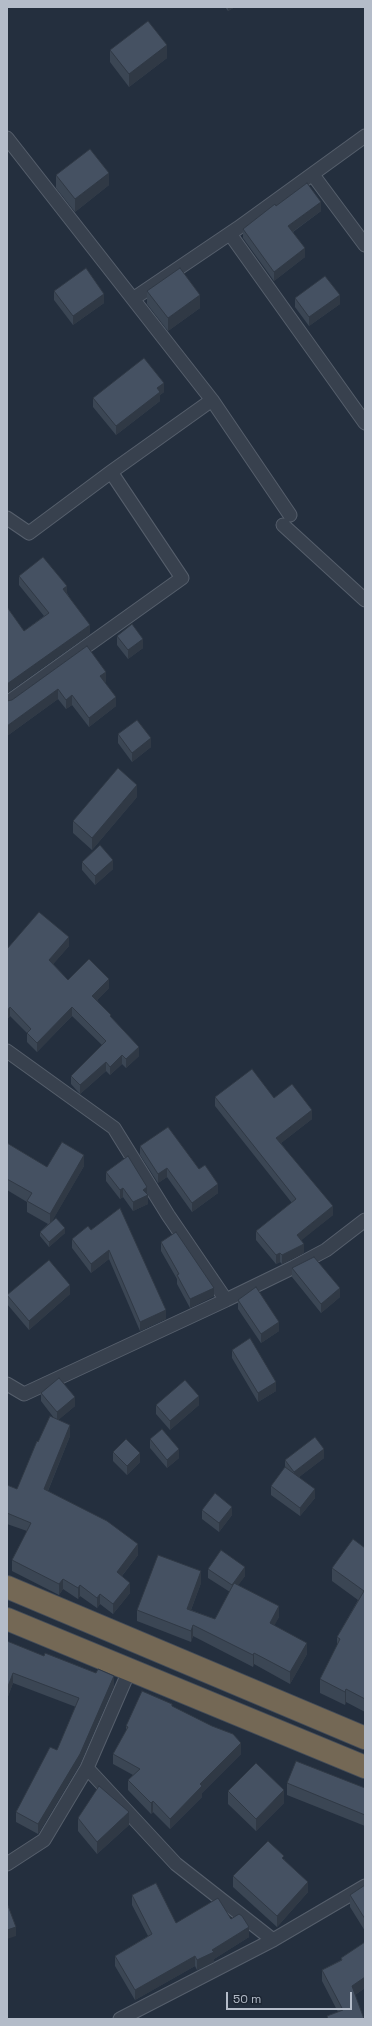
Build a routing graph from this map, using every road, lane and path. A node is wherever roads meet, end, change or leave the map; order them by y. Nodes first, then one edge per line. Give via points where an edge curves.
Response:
1 (365, 136) edge
2 (7, 138) edge
3 (313, 175) junction
4 (230, 234) junction
5 (365, 245) edge
6 (133, 299) junction
7 (212, 400) junction
8 (365, 423) edge
9 (111, 472) junction
10 (7, 518) edge
11 (365, 600) edge
12 (7, 703) edge
13 (7, 1051) edge
14 (365, 1220) edge
15 (226, 1300) junction
16 (7, 1384) edge
17 (7, 1587) edge
18 (7, 1619) edge
19 (130, 1669) junction
20 (365, 1738) edge
21 (365, 1767) edge
22 (87, 1768) junction
23 (7, 1864) edge
24 (365, 1886) edge
25 (274, 1940) junction
26 (120, 2019) edge

1 - 3 street
2 - 6 street
3 - 4 street
3 - 5 street
4 - 6 street
4 - 8 street
6 - 7 street
7 - 9 street
7 - 11 street via 287,520
9 - 10 street via 29,533
9 - 12 street via 182,578
13 - 15 street via 114,1128 168,1215
14 - 15 street via 326,1250
15 - 16 street via 24,1394
17 - 20 highway
18 - 19 highway
19 - 21 highway
19 - 22 street
22 - 23 street via 44,1840
22 - 25 street via 176,1864
24 - 25 street
25 - 26 street

